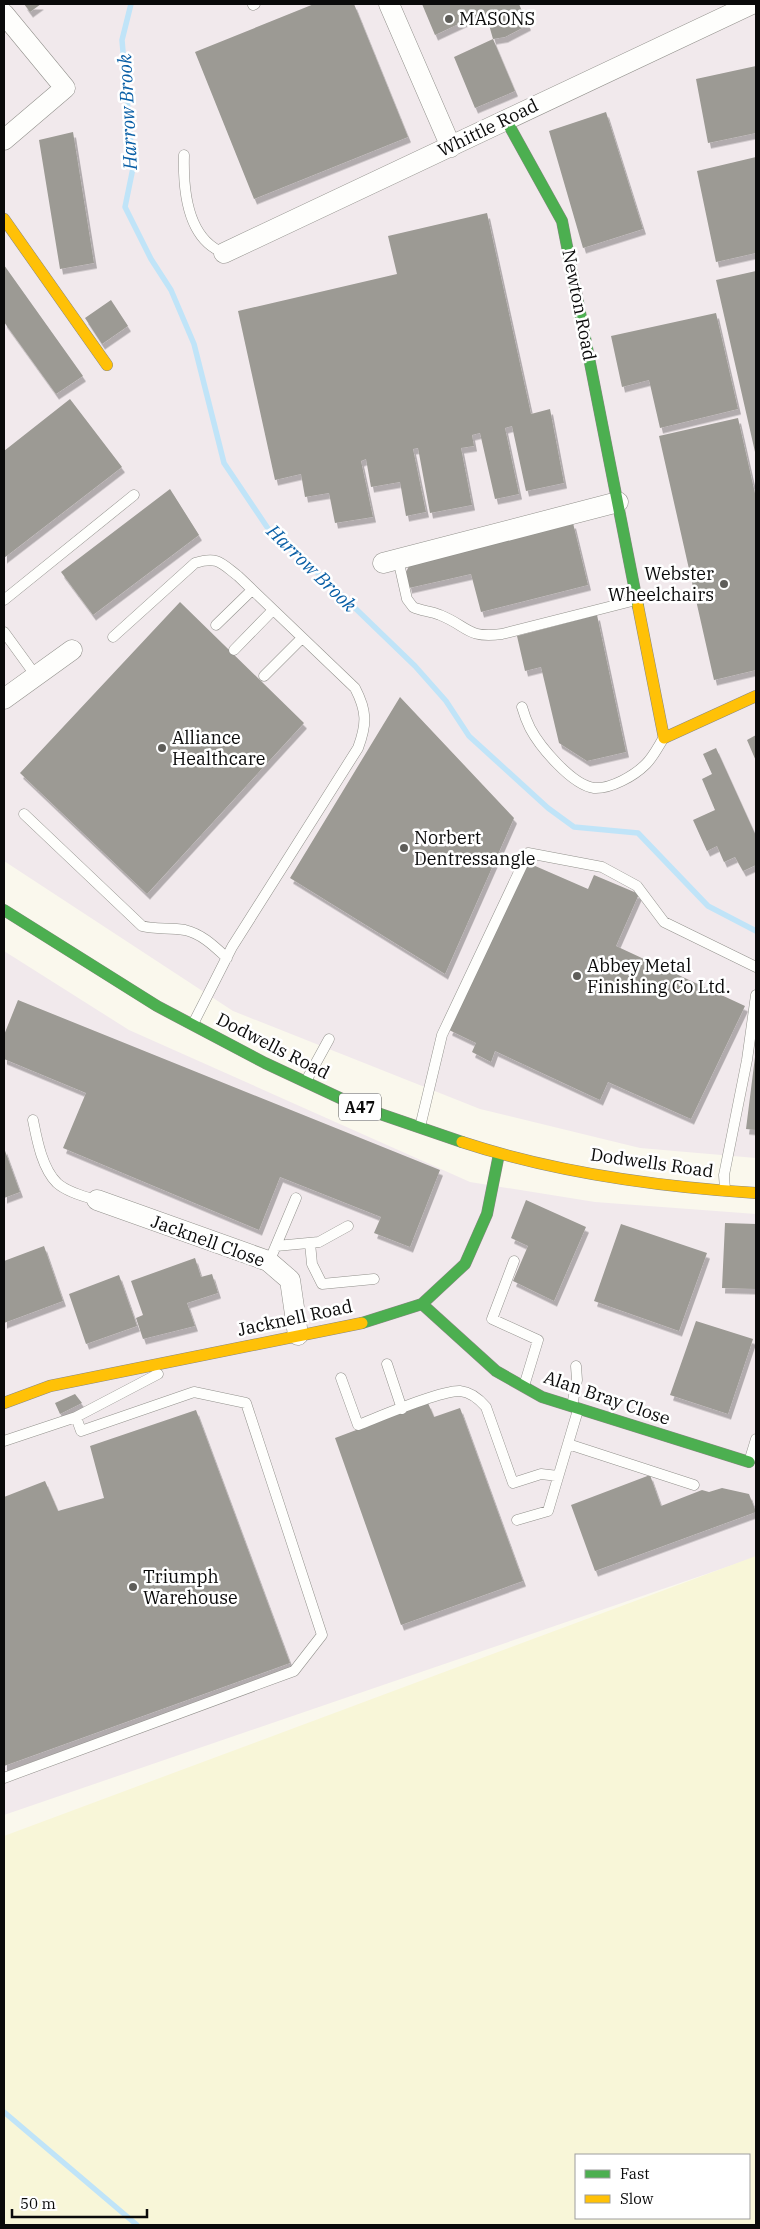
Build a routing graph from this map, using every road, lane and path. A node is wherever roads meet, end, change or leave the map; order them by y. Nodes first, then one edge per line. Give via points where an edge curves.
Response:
1 (389, 4) edge
2 (752, 4) edge
3 (4, 14) edge
4 (506, 120) junction
5 (4, 140) edge
6 (451, 146) junction
7 (184, 155) dead end
8 (4, 219) edge
9 (224, 253) joint
10 (107, 365) dead end
11 (134, 495) dead end
12 (618, 502) junction
13 (390, 561) joint
14 (252, 590) junction
15 (4, 600) edge
16 (637, 600) junction
17 (273, 610) junction
18 (216, 625) dead end
19 (4, 632) edge
20 (113, 637) dead end
21 (302, 638) junction
22 (72, 650) dead end
23 (234, 650) dead end
24 (36, 676) junction
25 (264, 676) dead end
26 (756, 696) edge
27 (4, 699) edge
28 (522, 707) dead end
29 (664, 738) junction
30 (24, 814) dead end
31 (4, 910) edge
32 (227, 958) junction
33 (756, 967) edge
34 (756, 995) edge
35 (192, 1024) junction
36 (329, 1039) dead end
37 (305, 1082) junction
38 (33, 1120) dead end
39 (419, 1128) junction
40 (499, 1154) junction
41 (724, 1191) junction
42 (756, 1192) edge
43 (296, 1198) dead end
44 (97, 1200) joint
45 (348, 1226) dead end
46 (310, 1243) junction
47 (273, 1254) junction
48 (514, 1261) dead end
49 (374, 1279) dead end
50 (422, 1304) junction
51 (298, 1335) junction
52 (165, 1363) junction
53 (387, 1364) dead end
54 (576, 1366) dead end
55 (341, 1378) dead end
56 (523, 1387) junction
57 (4, 1403) edge
58 (575, 1408) junction
59 (402, 1409) junction
60 (76, 1417) junction
61 (756, 1439) edge
62 (4, 1441) edge
63 (568, 1444) junction
64 (752, 1463) edge
65 (558, 1476) junction
66 (694, 1485) dead end
67 (517, 1520) dead end
68 (4, 1778) edge

1 - 6 street
2 - 4 street, Whittle Road
3 - 5 street via 65,88
4 - 6 street, Whittle Road
4 - 12 street, Newton Road via 562,221
6 - 9 street, Whittle Road
7 - 9 lane via 186,194 197,228 213,249
8 - 10 street
11 - 15 lane
12 - 13 street
12 - 16 street, Newton Road
13 - 16 lane via 413,607 440,615 484,637
14 - 17 lane
14 - 18 lane
14 - 20 lane via 218,560 195,562
16 - 29 street, Newton Road
17 - 21 lane
17 - 23 lane
19 - 24 lane
21 - 25 lane
21 - 32 lane via 355,688 364,704 366,722 358,748
22 - 24 street
24 - 27 street
26 - 29 street
28 - 29 lane via 542,747 578,781 593,788 627,778 646,764
30 - 32 lane via 142,926 186,930 205,938
31 - 35 street, Dodwells Road / A47 via 157,1006
32 - 35 lane
33 - 39 lane via 664,922 637,886 602,866 528,853 442,1035
34 - 41 lane via 747,1060 724,1175
35 - 37 street, Dodwells Road / A47
36 - 37 lane
37 - 39 street, Dodwells Road / A47 via 357,1106
38 - 44 lane via 48,1170 58,1184
39 - 40 street, Dodwells Road / A47
40 - 41 street, Dodwells Road / A47 via 610,1176
40 - 50 street, Jacknell Road via 487,1214 465,1264
41 - 42 street, Dodwells Road / A47
43 - 47 lane
44 - 47 street, Jacknell Close
45 - 46 lane via 319,1242
46 - 47 lane
46 - 49 lane via 312,1264 322,1284
47 - 51 street, Jacknell Close via 290,1280
48 - 56 lane via 492,1319 538,1340
50 - 51 street, Jacknell Road via 365,1322
50 - 56 street, Alan Bray Close via 496,1371
51 - 52 street, Jacknell Road
52 - 57 street, Jacknell Road via 50,1386
52 - 60 lane via 159,1373
53 - 59 lane
54 - 58 lane
55 - 59 lane via 358,1425
56 - 58 street, Alan Bray Close
58 - 63 lane
58 - 64 street, Alan Bray Close
59 - 65 lane via 461,1391 480,1400 486,1407 514,1483 541,1474
60 - 62 lane
60 - 68 lane via 81,1431 194,1392 246,1403 322,1634 294,1671
61 - 64 lane
63 - 65 lane
63 - 66 lane
65 - 67 lane via 548,1511

